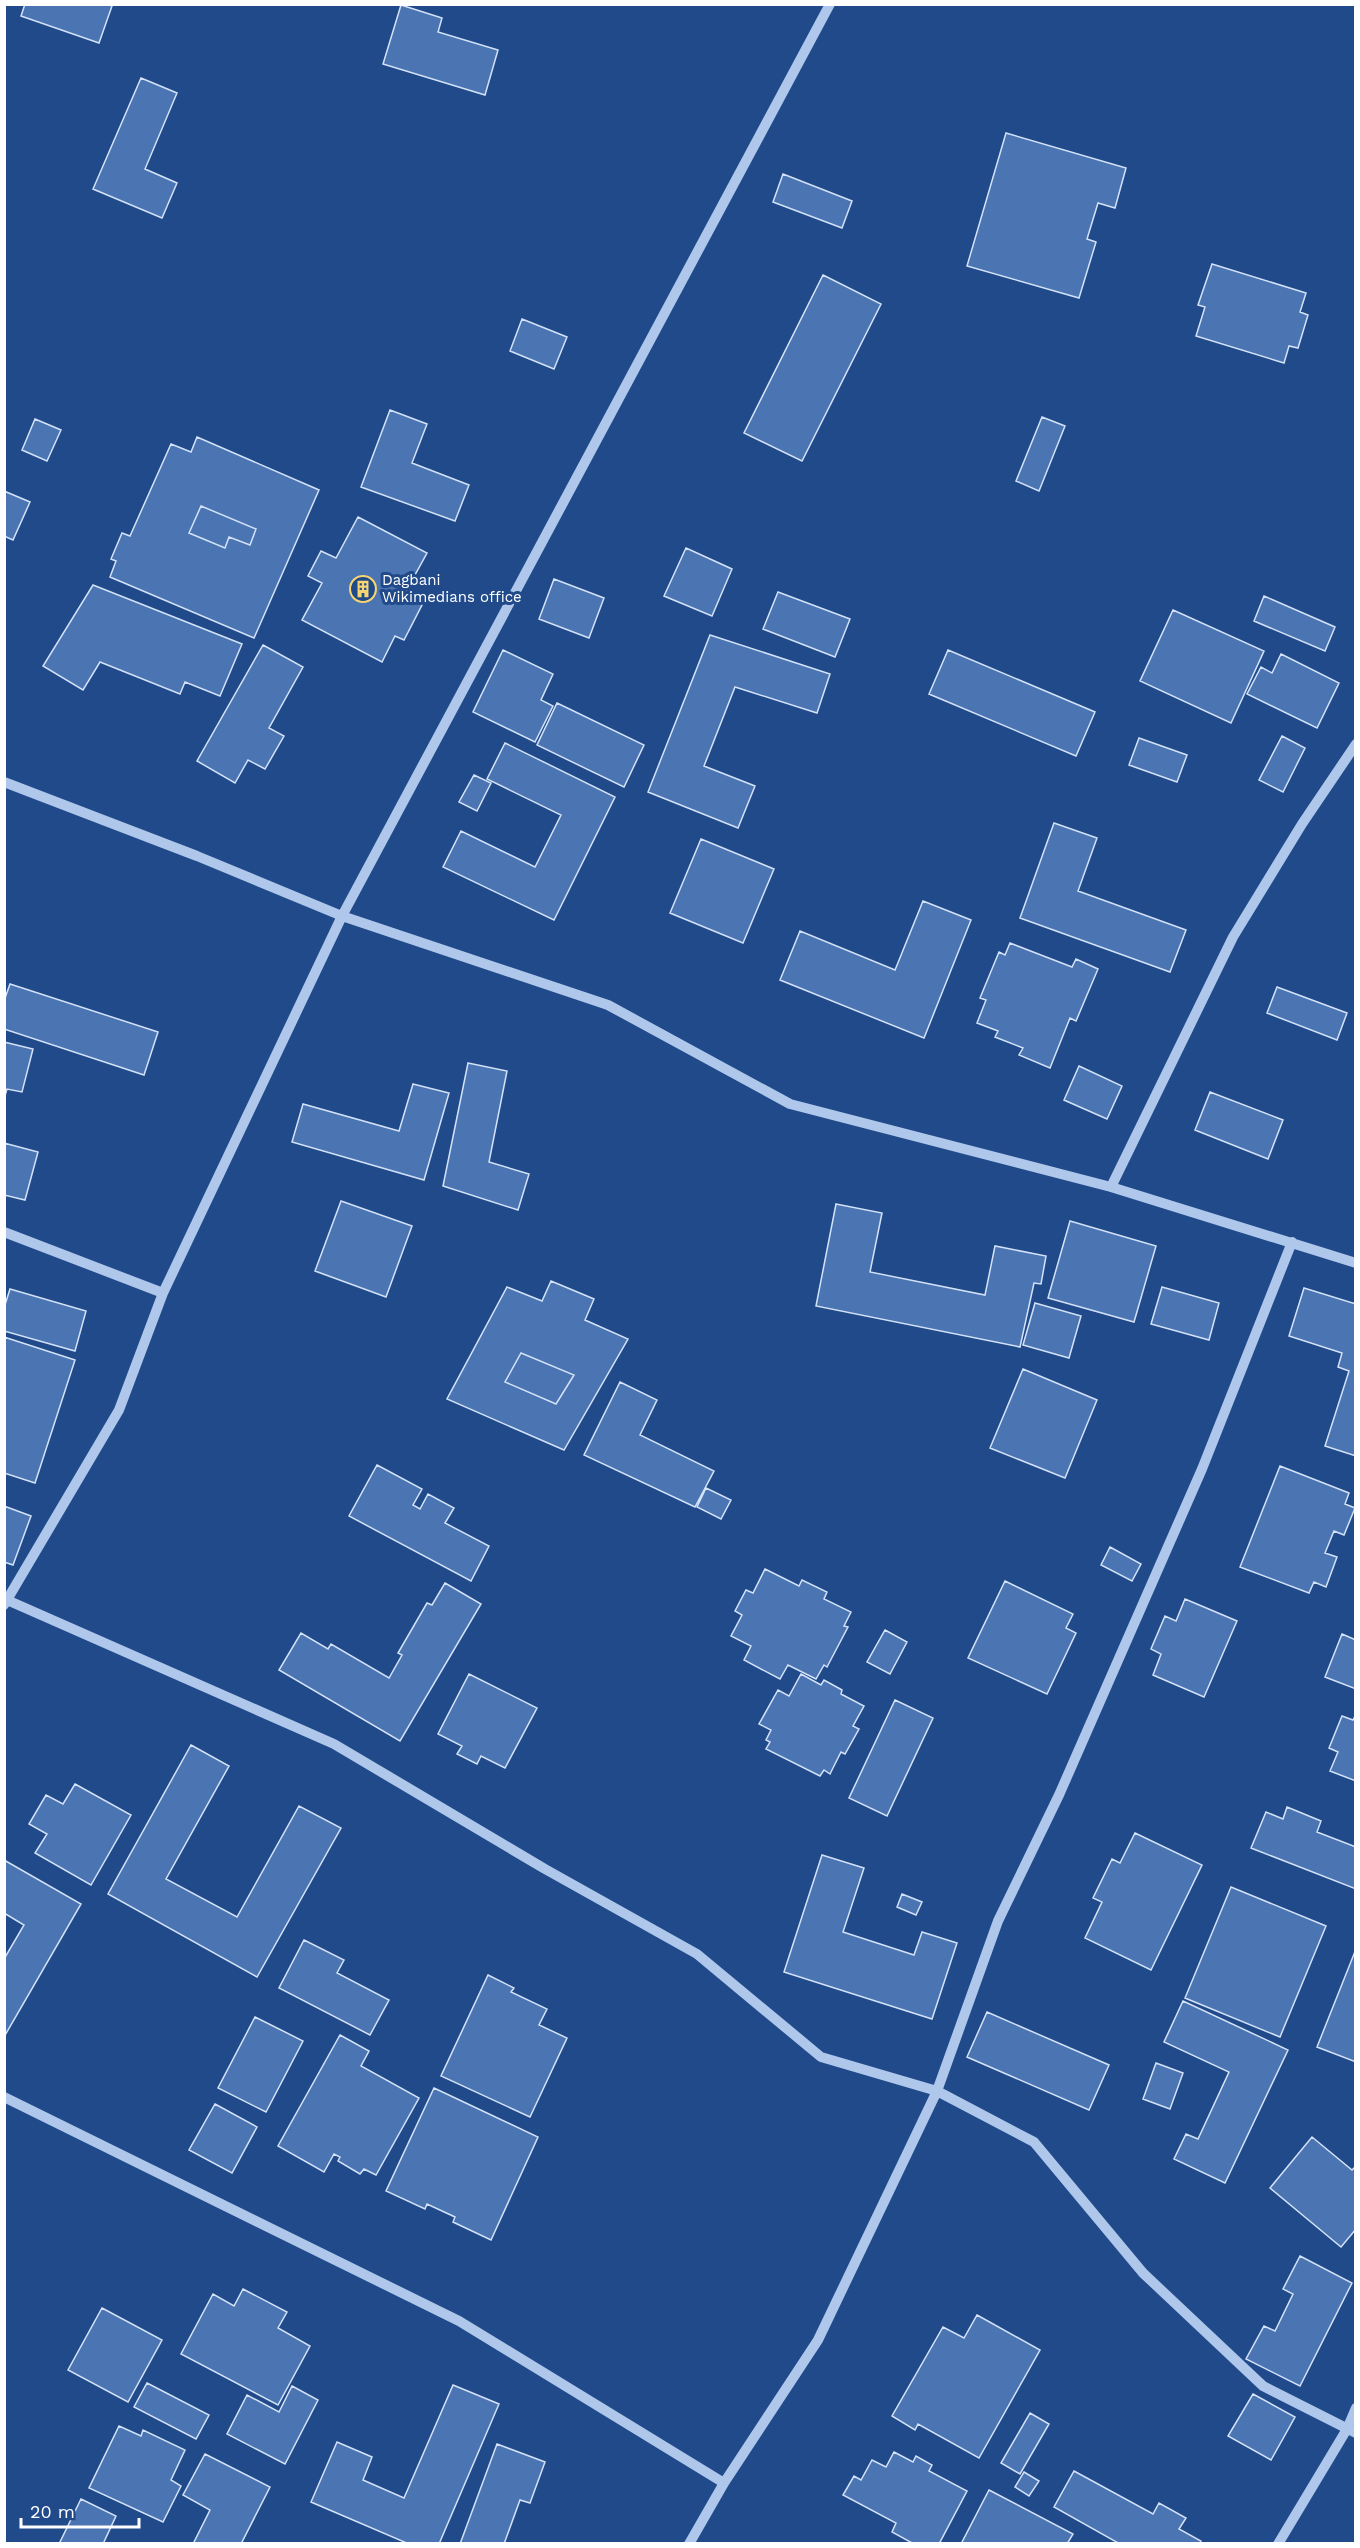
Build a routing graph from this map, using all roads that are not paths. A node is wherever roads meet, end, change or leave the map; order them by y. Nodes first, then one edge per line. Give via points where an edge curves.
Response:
1 (830, 4) edge
2 (1356, 744) edge
3 (4, 782) edge
4 (342, 916) junction
5 (1111, 1187) junction
6 (4, 1232) edge
7 (1292, 1242) junction
8 (1356, 1263) edge
9 (163, 1293) junction
10 (6, 1603) edge
11 (937, 2091) junction
12 (4, 2097) edge
13 (1356, 2408) edge
14 (1351, 2431) edge
15 (724, 2483) junction
16 (689, 2544) edge
17 (1278, 2544) edge

1 - 4 street
2 - 5 street via 1233,937
3 - 4 street
4 - 5 street via 608,1005 790,1104
4 - 9 street
5 - 7 street
6 - 9 street
7 - 8 street
7 - 11 street via 1202,1469 1059,1795 998,1921
9 - 10 street via 119,1410
10 - 11 street via 334,1744 697,1954 821,2057
11 - 14 street via 1034,2142 1143,2273 1263,2386
11 - 15 street via 818,2340
12 - 15 street via 459,2321
13 - 14 street
14 - 17 street
15 - 16 street

